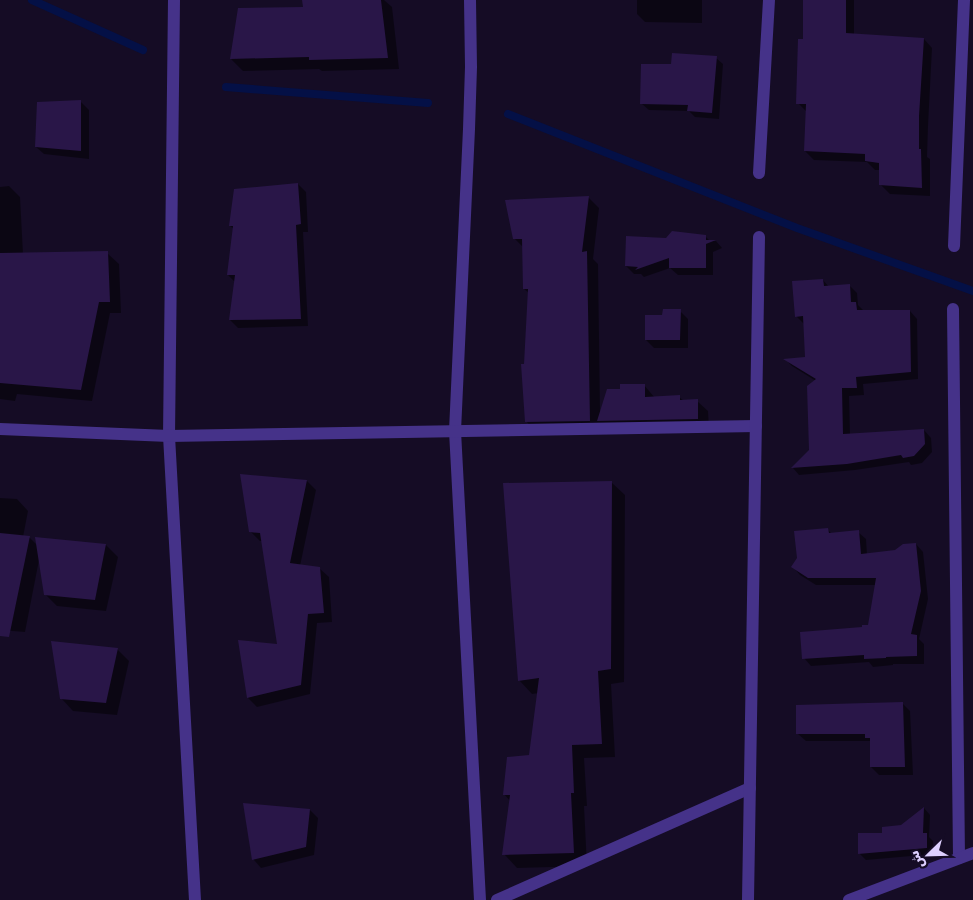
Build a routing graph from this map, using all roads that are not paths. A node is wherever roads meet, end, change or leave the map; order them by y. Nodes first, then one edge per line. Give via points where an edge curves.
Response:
1 (174, 0) edge
2 (470, 0) edge
3 (769, 0) edge
4 (964, 0) edge
5 (759, 173) dead end
6 (759, 237) dead end
7 (954, 246) dead end
8 (953, 309) dead end
9 (756, 426) junction
10 (0, 430) edge
11 (455, 431) junction
12 (169, 436) junction
13 (750, 788) junction
14 (973, 853) edge
15 (959, 858) junction
16 (195, 900) edge
17 (480, 900) edge
18 (497, 900) edge
19 (748, 900) edge
20 (850, 900) edge

1 - 12 street
2 - 11 street via 469,129
3 - 5 street
4 - 7 street
6 - 9 street
8 - 15 street
9 - 11 street
9 - 13 street
10 - 12 street
11 - 12 street
11 - 17 street
12 - 16 street
13 - 18 street
13 - 19 street
14 - 15 street
15 - 20 street

